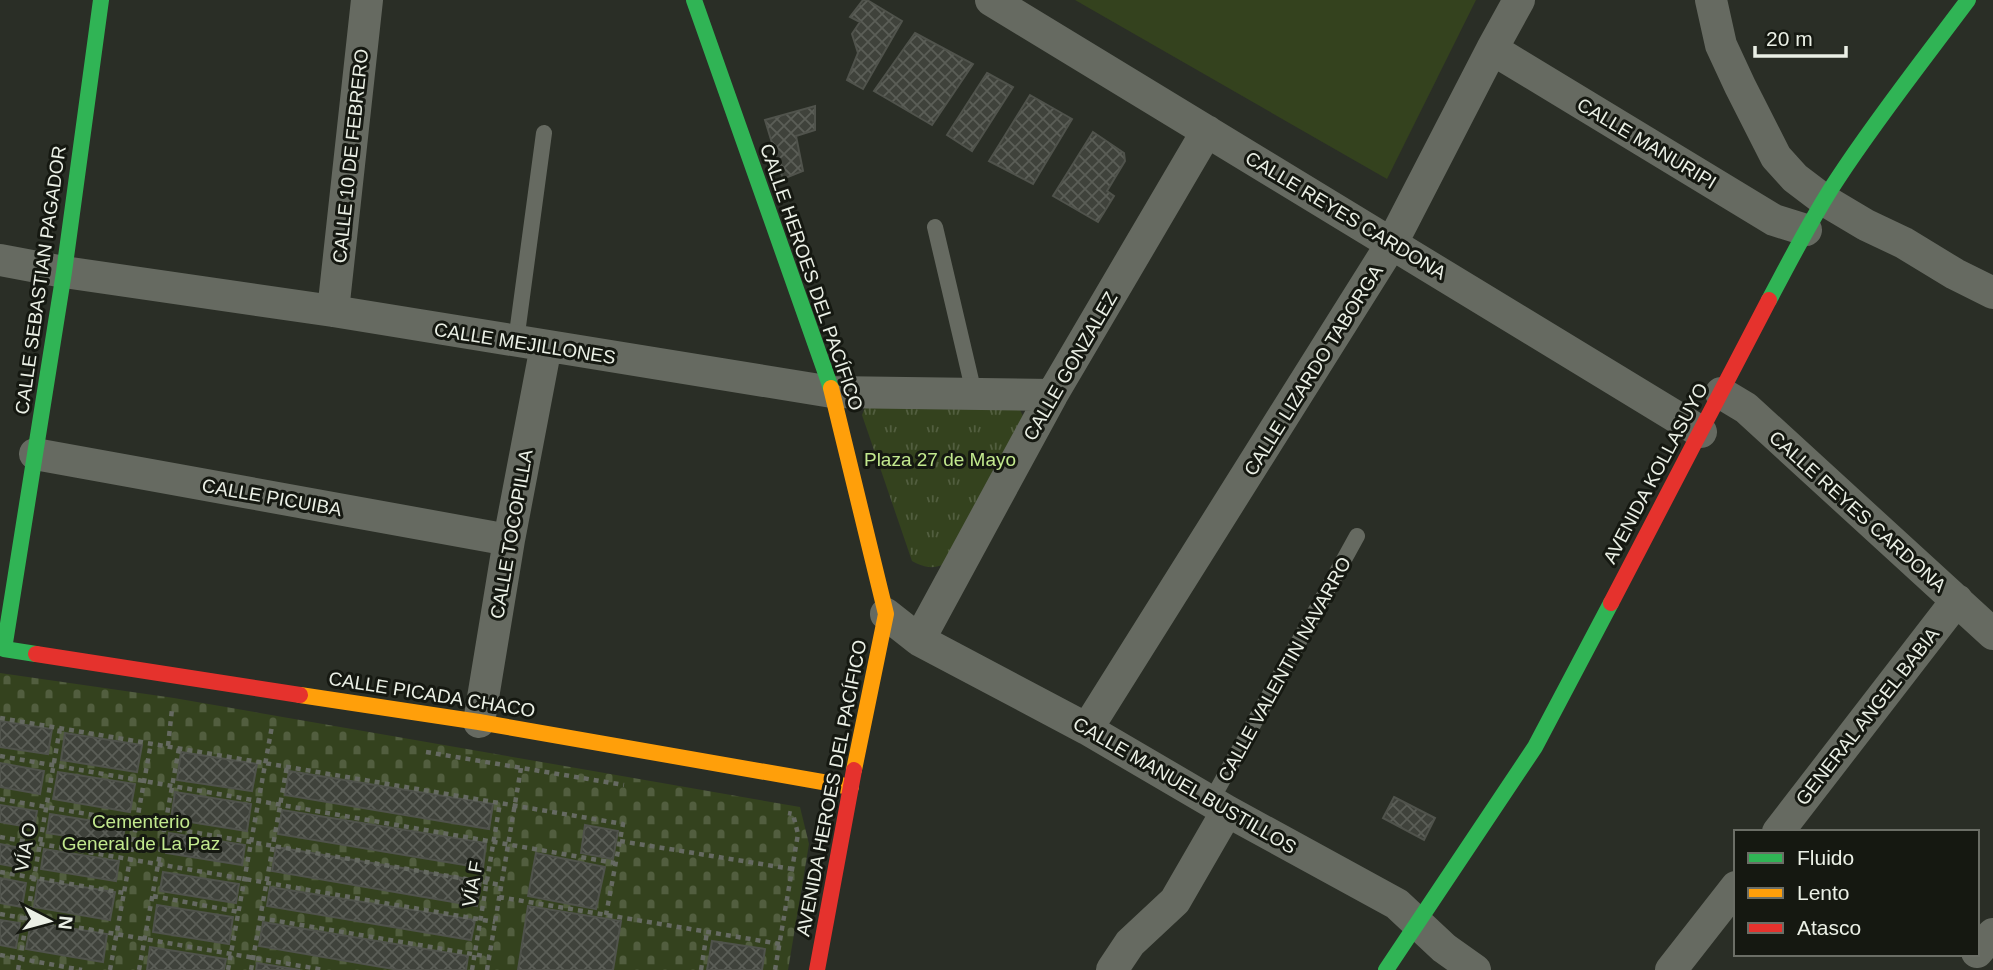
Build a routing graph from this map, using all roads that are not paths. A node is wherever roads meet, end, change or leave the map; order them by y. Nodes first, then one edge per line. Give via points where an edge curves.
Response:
1 (101, 0) edge
2 (367, 0) edge
3 (694, 0) edge
4 (991, 0) edge
5 (1519, 0) edge
6 (1711, 0) edge
7 (1968, 0) edge
8 (1492, 49) junction
9 (1208, 131) junction
10 (544, 133) dead end
11 (1824, 200) junction
12 (935, 227) dead end
13 (1806, 230) junction
14 (1392, 243) junction
15 (0, 260) edge
16 (64, 272) junction
17 (1993, 293) edge
18 (333, 311) junction
19 (531, 344) junction
20 (832, 392) junction
21 (974, 393) junction
22 (1721, 393) junction
23 (1052, 395) junction
24 (1701, 432) junction
25 (35, 454) junction
26 (1357, 536) dead end
27 (509, 540) junction
28 (1956, 600) junction
29 (886, 614) junction
30 (1993, 634) edge
31 (919, 640) junction
32 (2, 648) edge
33 (479, 722) junction
34 (1087, 729) junction
35 (851, 787) junction
36 (1219, 806) junction
37 (1780, 830) edge
38 (1734, 890) edge
39 (1419, 922) junction
40 (1993, 934) edge
41 (1979, 950) edge
42 (1973, 956) edge
43 (817, 970) edge
44 (1112, 970) edge
45 (1386, 970) edge
46 (1475, 970) edge
47 (1671, 970) edge
48 (1961, 970) edge

1 - 16 street, CALLE SEBASTIAN PAGADOR
2 - 18 street, CALLE 10 DE FEBRERO
3 - 20 street, CALLE HEROES DEL PACÍFICO
4 - 9 street, CALLE REYES CARDONA
5 - 8 street, CALLE LIZARDO TABORGA
6 - 11 street via 1721,44 1759,127 1776,157
7 - 11 street, AVENIDA KOLLASUYO
8 - 13 street, CALLE MANURIPI via 1774,220
8 - 14 street, CALLE LIZARDO TABORGA
9 - 14 street, CALLE REYES CARDONA
9 - 23 street, CALLE GONZALEZ
10 - 19 lane, CALLE TOCOPILLA
11 - 13 street, AVENIDA KOLLASUYO
11 - 17 street
12 - 21 lane
13 - 22 street, AVENIDA KOLLASUYO
14 - 24 street, CALLE REYES CARDONA
14 - 34 street, CALLE LIZARDO TABORGA
15 - 16 street, CALLE MEJILLONES
16 - 18 street, CALLE MEJILLONES
16 - 25 street, CALLE SEBASTIAN PAGADOR
18 - 19 street, CALLE MEJILLONES
19 - 20 street, CALLE MEJILLONES
19 - 27 street, CALLE TOCOPILLA
20 - 21 street, CALLE MEJILLONES
20 - 29 street, CALLE HEROES DEL PACÍFICO
21 - 23 street, CALLE MEJILLONES
22 - 24 street, AVENIDA KOLLASUYO
22 - 28 street, CALLE REYES CARDONA via 1746,408
23 - 31 street, CALLE GONZALEZ
24 - 39 street, AVENIDA KOLLASUYO via 1535,747
25 - 27 street, CALLE PICUIBA
25 - 32 street, CALLE SEBASTIAN PAGADOR
26 - 36 lane, CALLE VALENTIN NAVARRO
27 - 33 street, CALLE TOCOPILLA
28 - 30 street, CALLE REYES CARDONA
28 - 37 street, GENERAL ANGEL BABIA
29 - 31 street, CALLE MANUEL BUSTILLOS
29 - 35 street, AVENIDA HEROES DEL PACÍFICO
31 - 34 street, CALLE MANUEL BUSTILLOS
32 - 33 street, CALLE PICADA CHACO
33 - 35 street, CALLE PICADA CHACO
34 - 36 street, CALLE MANUEL BUSTILLOS
35 - 43 street, AVENIDA HEROES DEL PACÍFICO
36 - 39 street, CALLE MANUEL BUSTILLOS via 1398,904
36 - 44 street, CALLE VALENTIN NAVARRO via 1175,901 1130,943
38 - 47 street
39 - 45 street, AVENIDA KOLLASUYO
39 - 46 street, CALLE MANUEL BUSTILLOS
40 - 41 street
42 - 48 street

